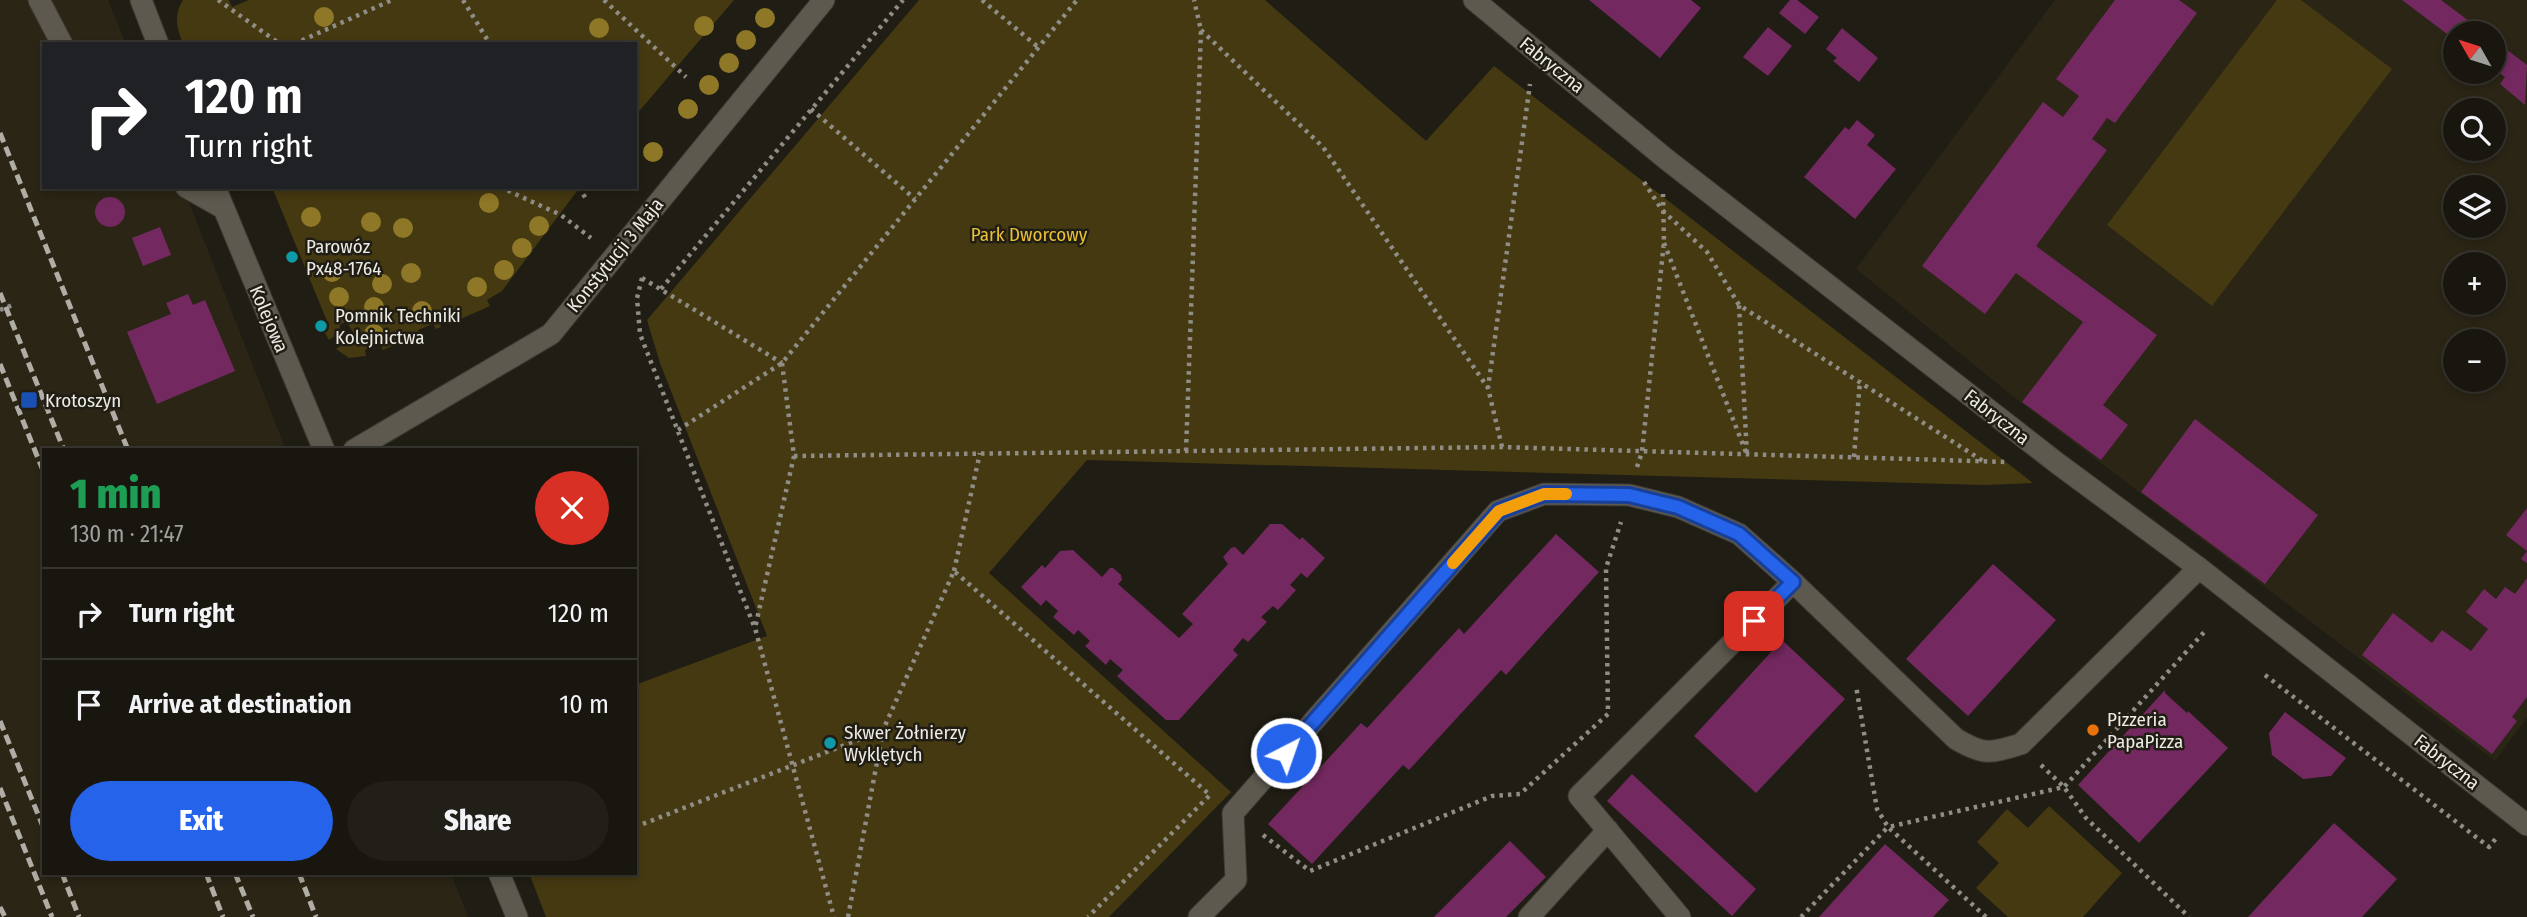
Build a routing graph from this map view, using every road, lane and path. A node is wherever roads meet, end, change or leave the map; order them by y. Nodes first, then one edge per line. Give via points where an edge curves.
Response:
1 (39, 0) edge
2 (141, 0) edge
3 (218, 0) edge
4 (392, 0) edge
5 (463, 0) edge
6 (604, 0) edge
7 (824, 0) edge
8 (903, 0) edge
9 (982, 0) edge
10 (1077, 0) edge
11 (1194, 0) edge
12 (1474, 0) edge
13 (1201, 30) junction
14 (61, 42) edge
15 (157, 42) edge
16 (277, 42) edge
17 (298, 42) edge
18 (489, 42) edge
19 (1038, 47) junction
20 (686, 77) dead end
21 (1541, 89) dead end
22 (811, 108) junction
23 (1666, 159) junction
24 (1641, 178) dead end
25 (190, 189) edge
26 (216, 189) edge
27 (504, 189) edge
28 (580, 189) edge
29 (915, 198) junction
30 (586, 199) dead end
31 (223, 208) junction
32 (1662, 210) junction
33 (569, 220) dead end
34 (1664, 242) junction
35 (661, 289) junction
36 (15, 304) dead end
37 (1739, 305) junction
38 (0, 310) edge
39 (782, 363) junction
40 (1860, 380) junction
41 (1488, 388) junction
42 (678, 430) junction
43 (1502, 447) junction
44 (323, 448) edge
45 (357, 448) edge
46 (1186, 451) junction
47 (980, 453) junction
48 (1642, 453) junction
49 (1747, 455) junction
50 (794, 456) junction
51 (1854, 457) junction
52 (1984, 462) junction
53 (2057, 463) junction
54 (1629, 495) junction
55 (2199, 568) junction
56 (954, 571) junction
57 (1793, 582) junction
58 (755, 628) junction
59 (2206, 630) dead end
60 (2264, 675) dead end
61 (1854, 676) dead end
62 (883, 730) junction
63 (2021, 744) junction
64 (792, 765) junction
65 (2064, 787) junction
66 (1210, 795) junction
67 (1233, 813) junction
68 (2520, 820) edge
69 (637, 826) edge
70 (1888, 827) junction
71 (1608, 830) junction
72 (500, 875) edge
73 (517, 917) edge
74 (834, 917) edge
75 (848, 917) edge
76 (1088, 917) edge
77 (1199, 917) edge
78 (1529, 917) edge
79 (1680, 917) edge
80 (1801, 917) edge
81 (1986, 917) edge
82 (2189, 917) edge

1 - 14 street
2 - 15 street
3 - 16 path
4 - 17 path
5 - 18 path
6 - 20 path
7 - 45 street, Konstytucji 3 Maja via 551,334
8 - 22 path
9 - 19 path
10 - 19 path
11 - 13 path
12 - 23 street, Fabryczna
13 - 41 path via 1323,147
13 - 46 path
19 - 29 path
21 - 41 path via 1531,80
22 - 29 path
22 - 35 path
23 - 32 path
23 - 53 street, Fabryczna
24 - 32 path
25 - 31 street
26 - 31 street, Kolejowa
27 - 33 path
28 - 30 path
29 - 39 path
31 - 44 street, Kolejowa
32 - 34 path
32 - 37 path via 1707,252
34 - 48 path
34 - 49 path
35 - 39 path
35 - 42 path via 642,278 637,298 640,334
36 - 38 path
37 - 40 path
37 - 49 path
39 - 42 path
39 - 50 path
40 - 51 path
40 - 52 path
41 - 43 path
42 - 58 path
43 - 46 path
43 - 48 path
46 - 47 path
47 - 50 path
47 - 56 path
48 - 49 path
48 - 54 path
49 - 51 path
50 - 58 path
51 - 52 path
52 - 53 path
53 - 55 street, Fabryczna
54 - 57 street via 1678,507 1739,534
54 - 67 street via 1544,494 1499,511
54 - 67 path via 1606,568 1608,714 1520,794 1492,796 1310,871
55 - 63 street
55 - 68 street, Fabryczna
56 - 62 path
56 - 66 path
57 - 63 street via 1956,739 1976,751
57 - 71 street via 1579,796
58 - 64 path
59 - 65 path
60 - 68 path via 2489,847
61 - 70 path via 1877,809
62 - 64 path
62 - 75 path
63 - 65 path
64 - 69 path
64 - 74 path
65 - 70 path
65 - 82 path via 2086,818
66 - 67 path
66 - 76 path
67 - 77 street via 1236,880
70 - 80 path
70 - 81 path
71 - 78 street
71 - 79 street
72 - 73 street

